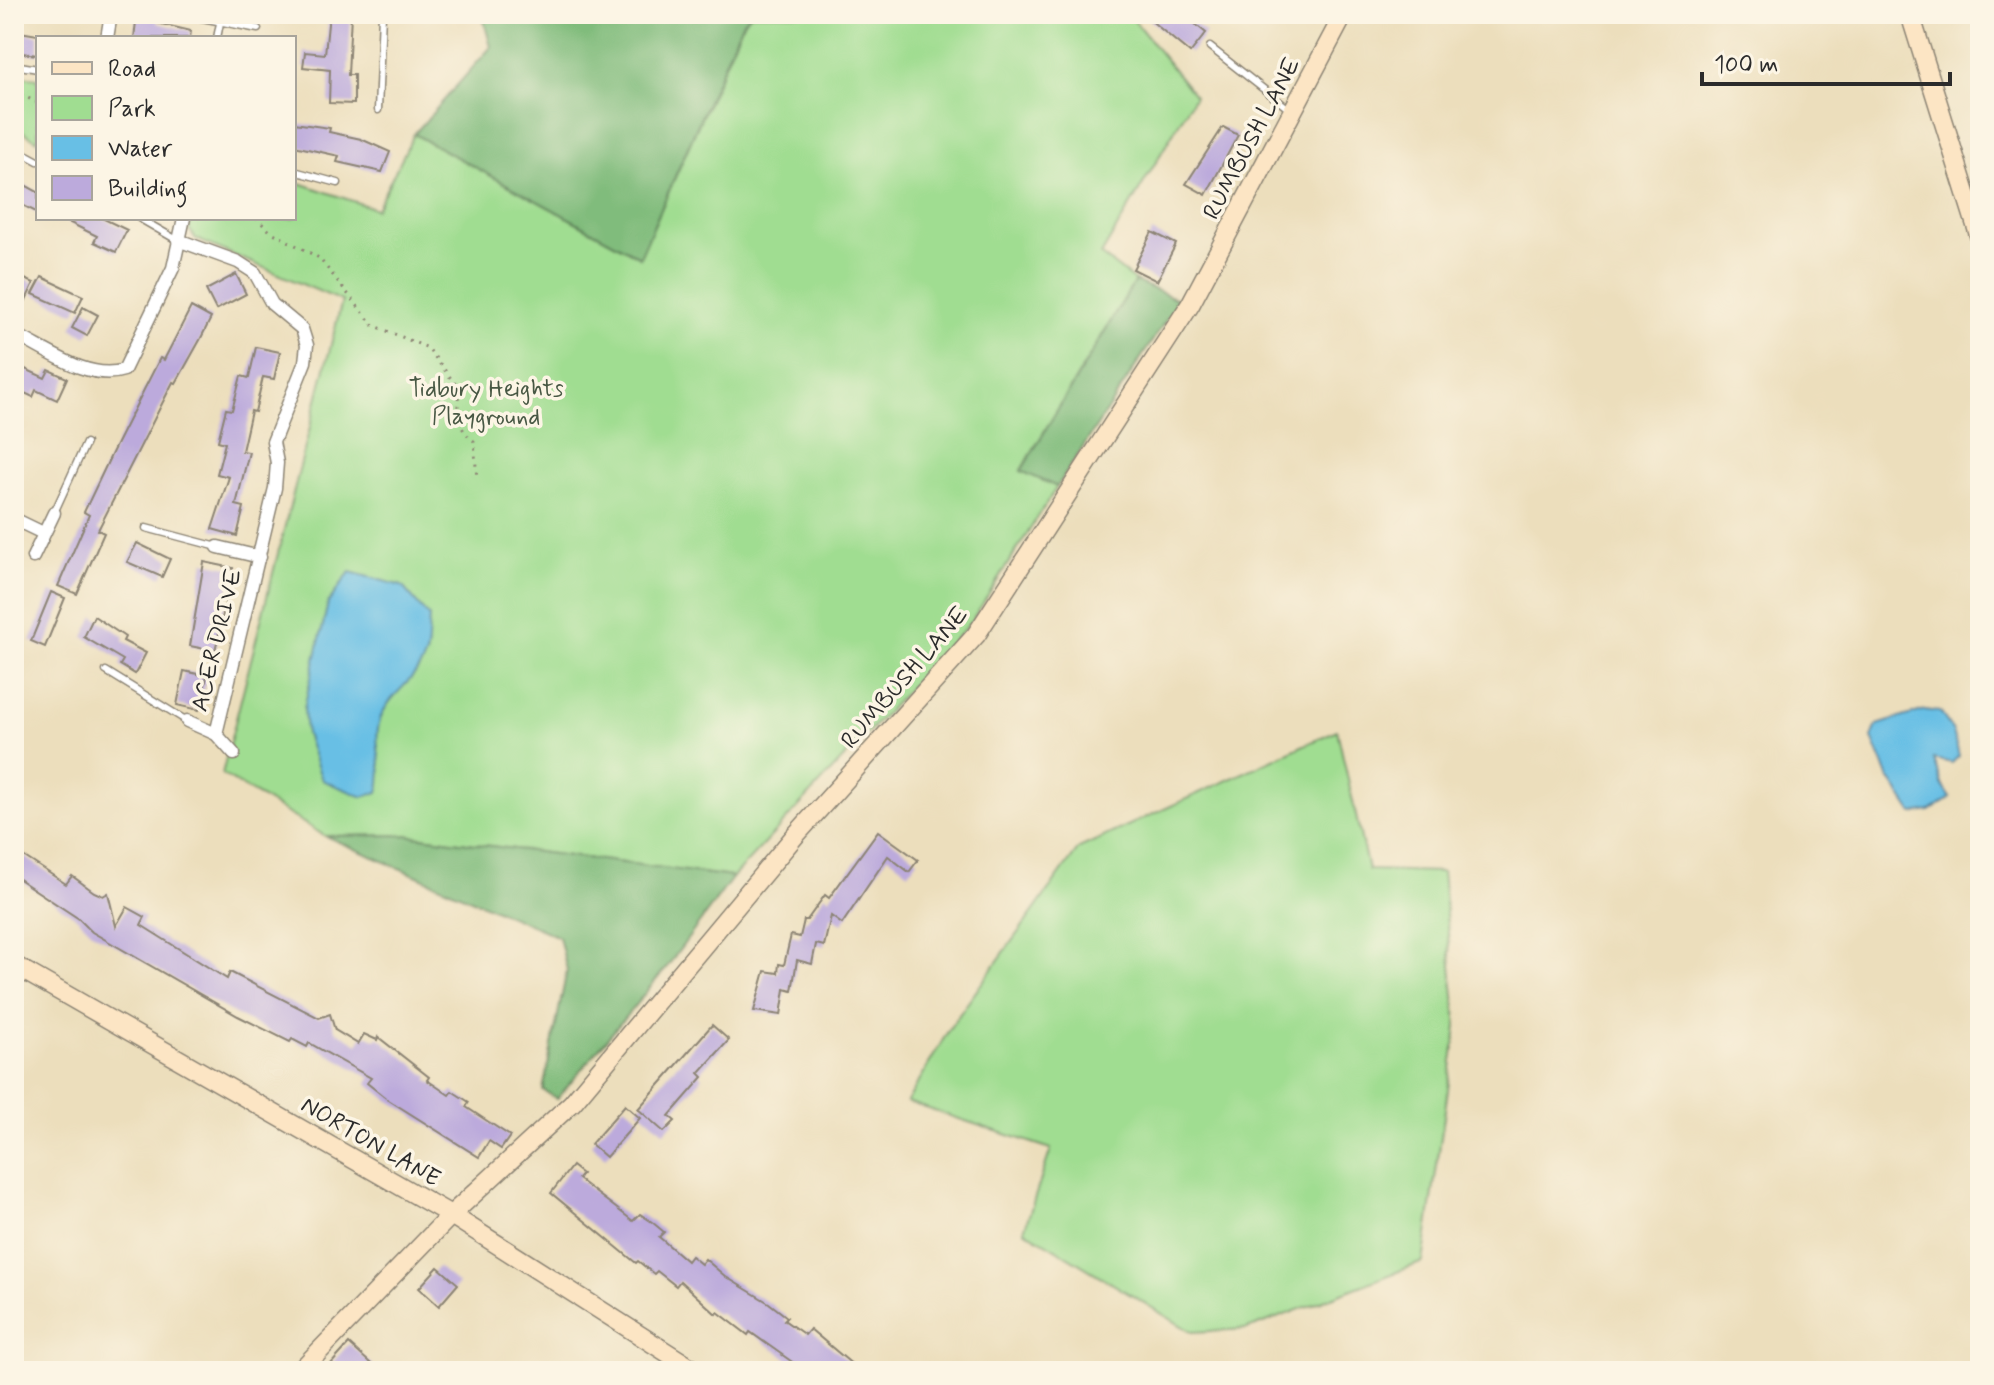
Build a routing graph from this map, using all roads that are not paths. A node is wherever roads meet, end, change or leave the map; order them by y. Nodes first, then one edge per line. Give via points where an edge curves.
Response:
1 (111, 14) edge
2 (382, 14) edge
3 (1344, 14) edge
4 (1910, 14) edge
5 (187, 15) edge
6 (220, 23) junction
7 (258, 29) dead end
8 (107, 36) edge
9 (217, 36) edge
10 (1210, 47) dead end
11 (14, 65) edge
12 (36, 69) edge
13 (378, 110) dead end
14 (1293, 111) junction
15 (27, 155) dead end
16 (36, 160) edge
17 (296, 172) edge
18 (338, 183) dead end
19 (143, 220) edge
20 (183, 220) edge
21 (1980, 238) edge
22 (178, 240) junction
23 (14, 334) edge
24 (86, 443) dead end
25 (54, 513) joint
26 (14, 519) edge
27 (146, 528) dead end
28 (43, 533) junction
29 (218, 547) joint
30 (33, 557) dead end
31 (260, 557) junction
32 (106, 671) dead end
33 (187, 721) joint
34 (216, 734) junction
35 (234, 754) dead end
36 (14, 965) edge
37 (451, 1215) junction
38 (300, 1371) edge
39 (696, 1371) edge

1 - 8 street
2 - 13 lane
3 - 14 street, RUMBUSH LANE
4 - 21 street
5 - 6 lane
6 - 7 lane
6 - 9 lane
10 - 14 lane
11 - 12 lane
14 - 37 street, RUMBUSH LANE via 1190,305 976,635 794,837 572,1103
15 - 16 lane
17 - 18 lane
19 - 22 lane
20 - 22 street
22 - 23 street via 173,268 124,370 109,375 90,371
22 - 31 street, ACER DRIVE via 255,273 272,304 302,329 307,345 273,442 275,488
24 - 25 lane
25 - 28 street
26 - 28 street
27 - 29 lane
28 - 30 street
29 - 31 street, ACER DRIVE
31 - 34 street, ACER DRIVE
32 - 33 lane
33 - 34 street, ACER DRIVE
34 - 35 street, ACER DRIVE
36 - 37 street, NORTON LANE
37 - 38 street, RUMBUSH LANE
37 - 39 street, NORTON LANE

